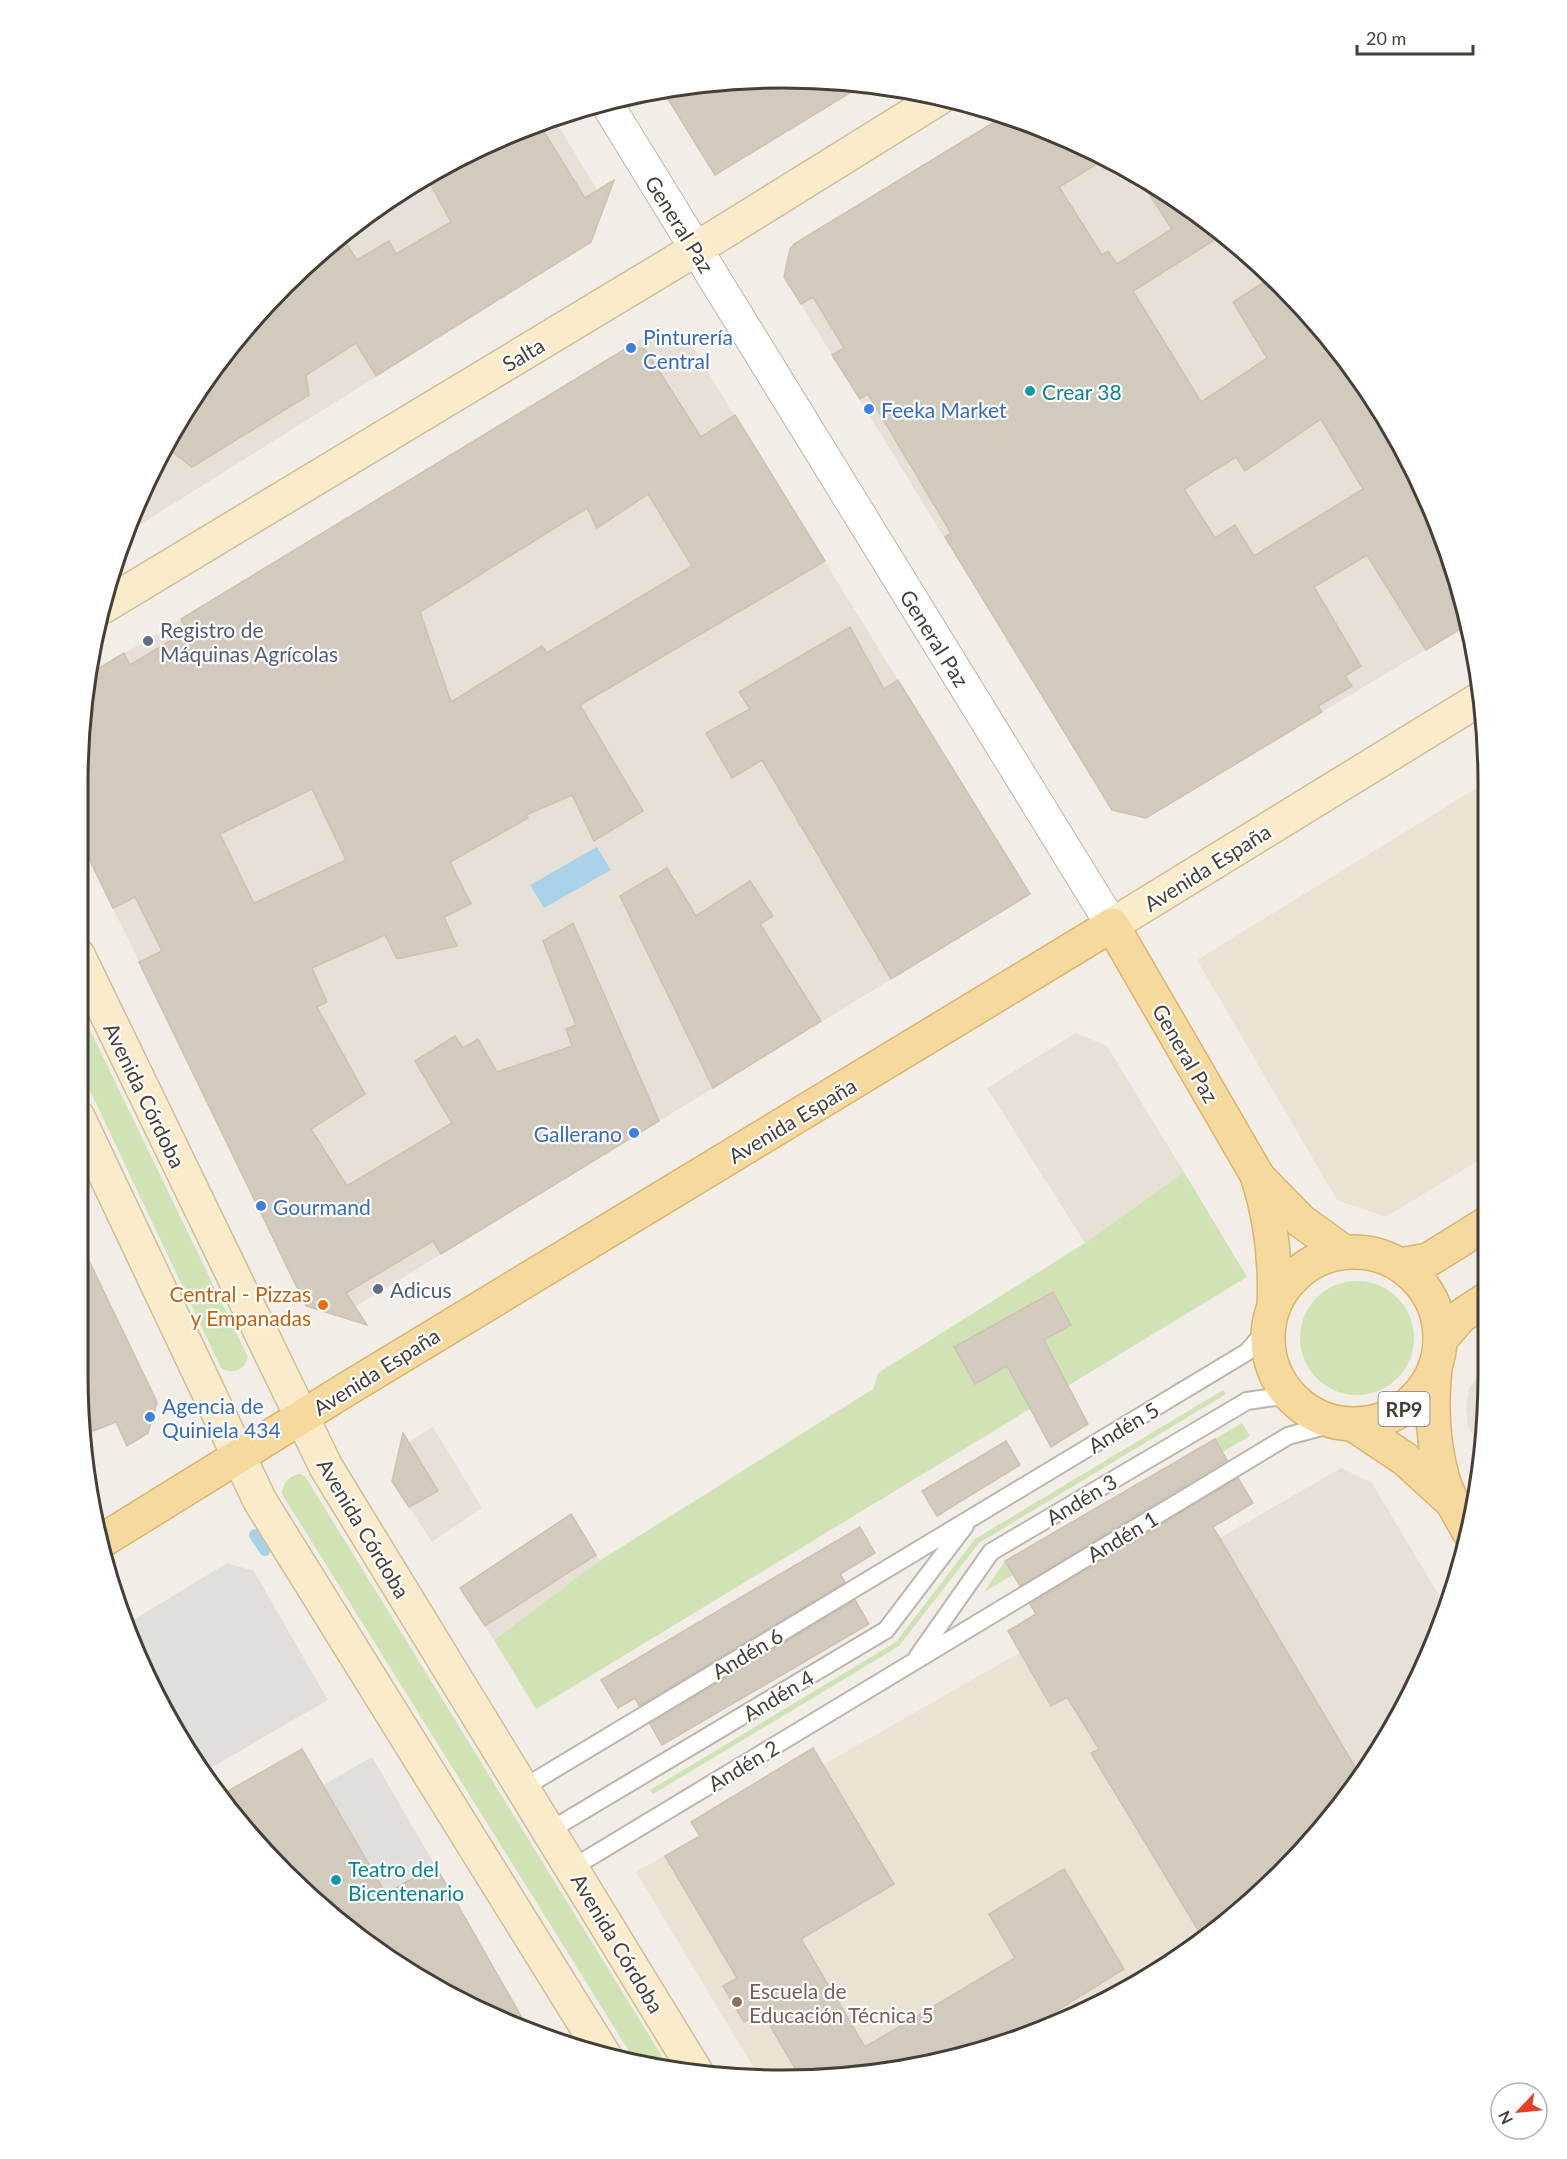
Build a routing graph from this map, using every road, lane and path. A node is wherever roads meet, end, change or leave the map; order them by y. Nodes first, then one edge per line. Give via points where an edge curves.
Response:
1 (929, 104) edge
2 (611, 110) edge
3 (696, 249) junction
4 (113, 601) edge
5 (1474, 703) edge
6 (1112, 925) junction
7 (88, 976) edge
8 (88, 1139) edge
9 (1257, 1175) junction
10 (1478, 1229) edge
11 (1344, 1252) junction
12 (1400, 1265) junction
13 (1478, 1305) edge
14 (1271, 1317) junction
15 (1438, 1353) junction
16 (1292, 1398) junction
17 (301, 1418) junction
18 (1345, 1424) junction
19 (238, 1456) junction
20 (1452, 1502) junction
21 (971, 1518) junction
22 (1463, 1521) edge
23 (108, 1537) edge
24 (914, 1662) junction
25 (522, 1788) junction
26 (549, 1831) junction
27 (572, 1868) junction
28 (598, 2045) edge
29 (692, 2065) edge

1 - 3 main road, Salta
2 - 3 street, General Paz
3 - 4 main road, Salta
3 - 6 street, General Paz
5 - 6 main road, Avenida España
6 - 9 main road, General Paz
6 - 17 main road, Avenida España
7 - 17 main road, Avenida Córdoba
8 - 19 main road
9 - 11 main road, General Paz via 1301,1221
9 - 14 main road, General Paz via 1272,1240
10 - 12 main road via 1428,1260
11 - 12 main road via 1368,1252
11 - 14 main road via 1328,1255 1302,1269 1281,1291
12 - 15 main road via 1431,1298 1438,1317
13 - 15 main road, RP9 via 1461,1316
14 - 16 main road via 1268,1349 1272,1368
14 - 21 lane, Andén 5 via 1248,1352
15 - 18 main road, RP9 via 1420,1394 1406,1408 1370,1424
15 - 20 main road via 1434,1421 1444,1483
16 - 18 main road via 1311,1414
16 - 24 lane, Andén 3 via 1247,1401 991,1552
17 - 19 main road, Avenida España
17 - 25 main road, Avenida Córdoba via 326,1467
18 - 20 main road via 1405,1459
18 - 24 lane, Andén 1 via 1288,1436
19 - 23 main road, Avenida España
19 - 28 main road via 260,1501
20 - 22 main road
21 - 25 lane, Andén 6
21 - 26 lane, Andén 4 via 886,1630
24 - 27 lane, Andén 2
25 - 26 main road, Avenida Córdoba
26 - 27 main road, Avenida Córdoba
27 - 29 main road, Avenida Córdoba

